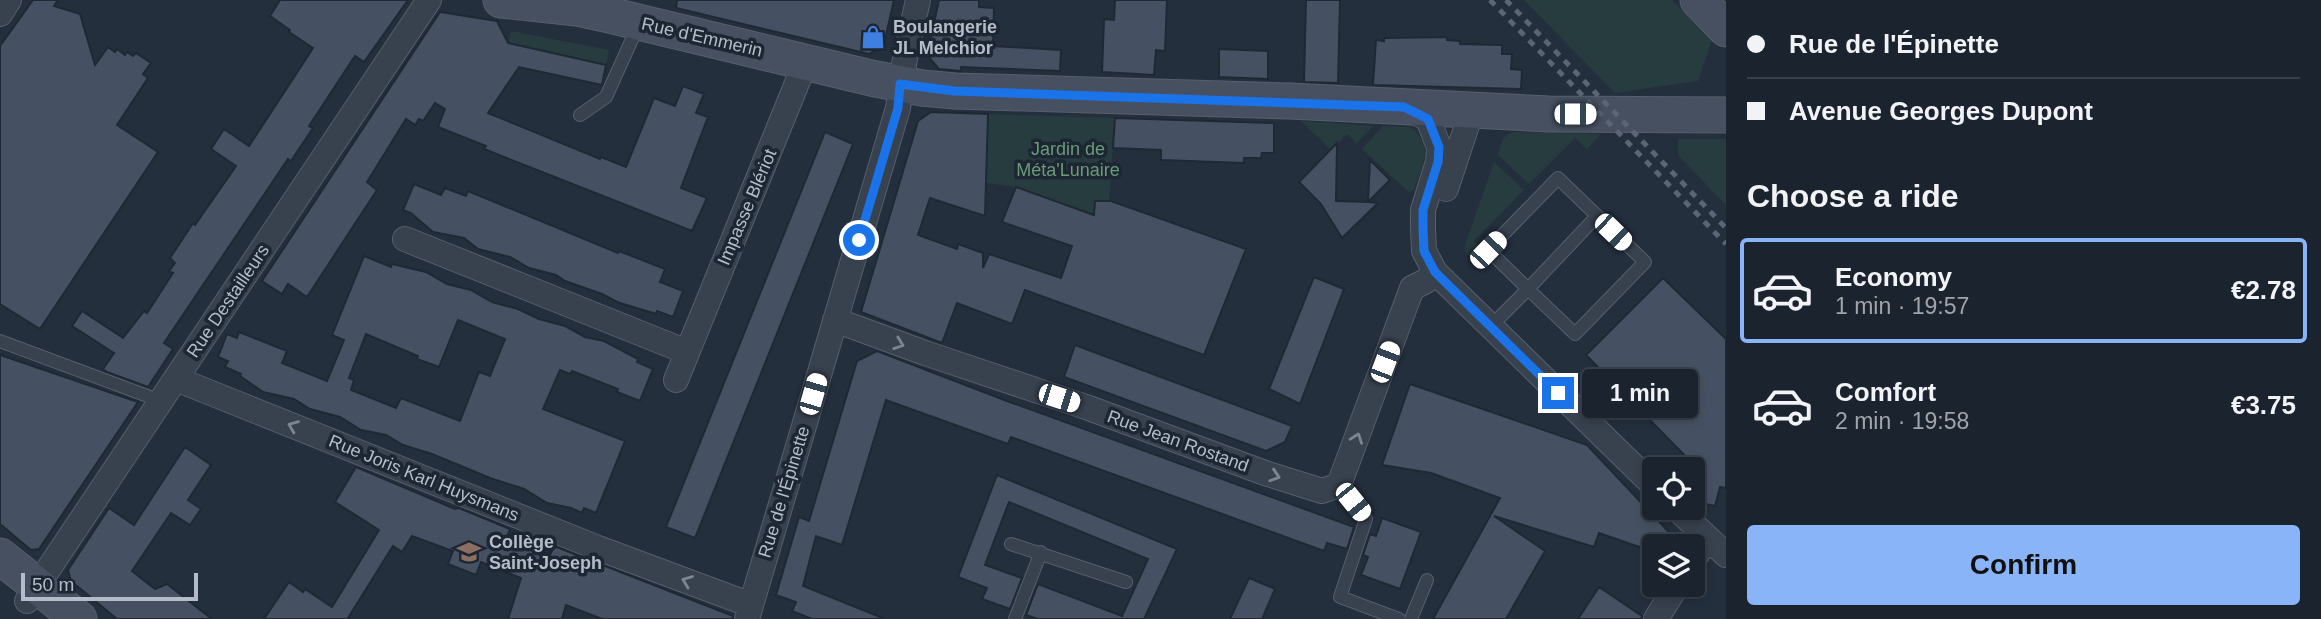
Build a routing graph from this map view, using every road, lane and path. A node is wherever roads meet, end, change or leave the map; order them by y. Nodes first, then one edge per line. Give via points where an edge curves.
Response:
1 (9, 0) edge
2 (429, 0) edge
3 (502, 0) edge
4 (918, 0) edge
5 (1698, 0) edge
6 (0, 14) edge
7 (639, 22) junction
8 (1726, 29) edge
9 (806, 61) junction
10 (900, 84) junction
11 (1404, 107) junction
12 (1472, 110) junction
13 (580, 115) dead end
14 (1716, 116) edge
15 (1597, 216) junction
16 (405, 239) dead end
17 (1433, 266) junction
18 (1528, 289) junction
19 (835, 320) junction
20 (1491, 326) junction
21 (0, 341) edge
22 (687, 352) junction
23 (176, 379) junction
24 (676, 380) dead end
25 (161, 401) junction
26 (1642, 474) edge
27 (1331, 488) junction
28 (1689, 520) edge
29 (1011, 544) dead end
30 (1717, 547) edge
31 (1041, 552) junction
32 (0, 556) edge
33 (0, 580) edge
34 (1427, 580) dead end
35 (1126, 582) dead end
36 (1670, 597) edge
37 (38, 602) edge
38 (749, 612) edge
39 (79, 619) edge
40 (1015, 619) edge
41 (1399, 619) edge
42 (1411, 619) edge
43 (1656, 619) edge

1 - 6 street
2 - 23 street, Rue Destailleurs
3 - 7 street, Rue d'Emmerin via 578,8
4 - 10 street, Rue de l'Épinette
5 - 8 street
7 - 9 street, Rue d'Emmerin
7 - 13 lane via 606,97
9 - 10 street, Rue d'Emmerin
9 - 22 street, Impasse Blériot
10 - 11 street, Rue d'Emmerin via 954,91
10 - 19 street, Rue de l'Épinette via 898,108
11 - 12 street, Rue d'Emmerin
11 - 17 street via 1428,119 1439,147 1423,210 1424,251
12 - 14 street, Rue d'Emmerin
12 - 17 street via 1430,241
15 - 18 lane
15 - 18 lane via 1558,178 1488,250
15 - 18 lane via 1645,262 1575,334
16 - 22 street
17 - 20 street
27 -> 17 street via 1412,288 1426,281
18 - 20 lane
19 -> 27 street, Rue Jean Rostand via 1265,473
19 - 38 street, Rue de l'Épinette
20 - 26 street
21 - 25 lane
22 - 24 street, Impasse Blériot
23 - 25 street, Rue Destailleurs
38 -> 23 street, Rue Joris Karl Huysmans
25 - 37 street, Rue Destailleurs
27 - 41 lane via 1366,519 1340,597
28 - 30 street
29 - 31 lane
31 - 35 lane
31 - 40 lane
32 - 37 street
33 - 37 street
34 - 42 lane
36 - 43 street
37 - 39 street

